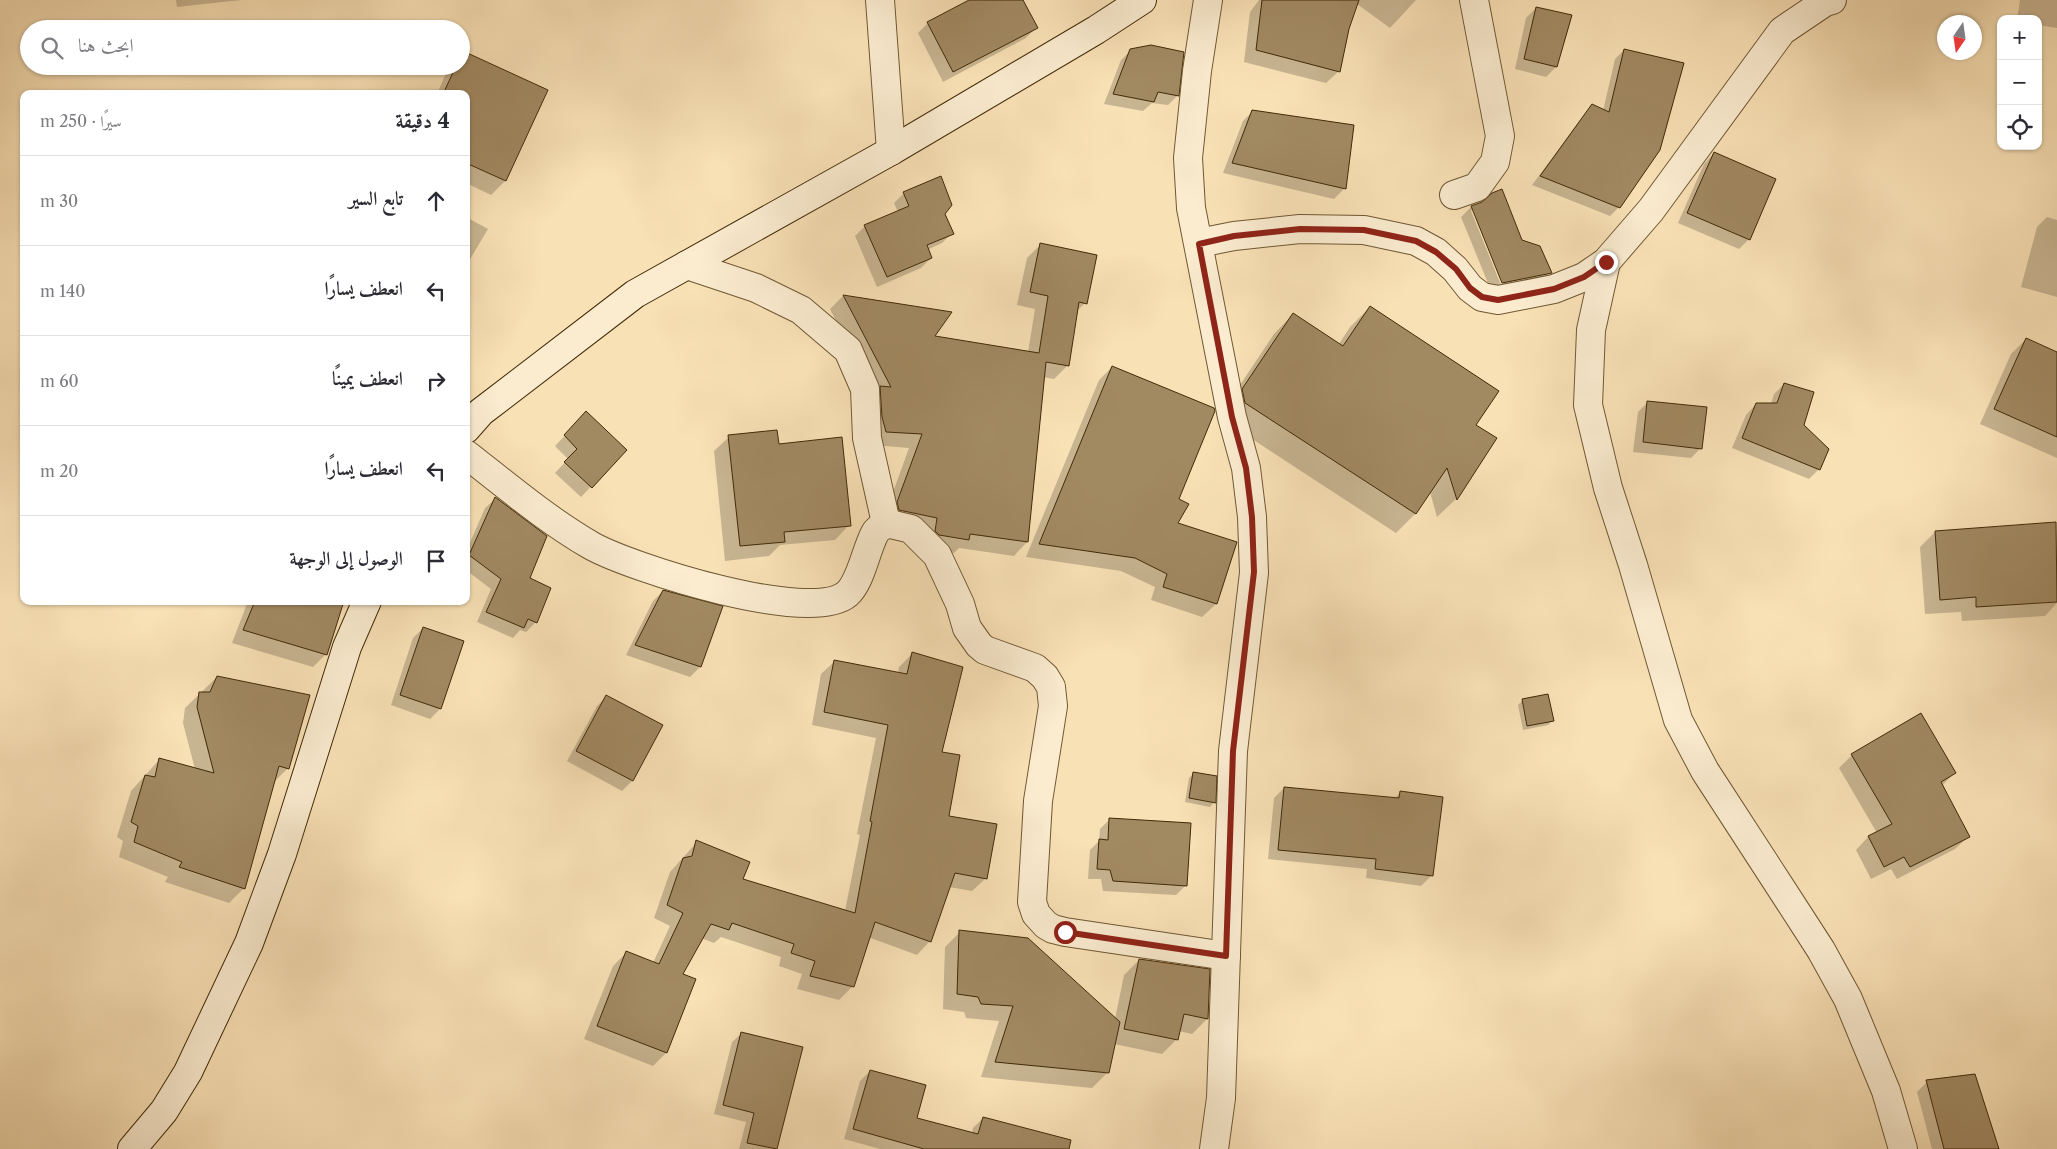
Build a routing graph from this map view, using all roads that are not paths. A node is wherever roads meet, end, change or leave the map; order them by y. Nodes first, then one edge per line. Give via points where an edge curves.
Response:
1 (880, 0) edge
2 (1142, 0) edge
3 (1208, 0) edge
4 (1474, 0) edge
5 (1827, 1) edge
6 (891, 151) junction
7 (1454, 194) dead end
8 (1199, 244) junction
9 (1606, 262) junction
10 (687, 265) junction
11 (470, 424) edge
12 (470, 457) edge
13 (886, 523) junction
14 (365, 605) edge
15 (1226, 956) junction
16 (132, 1149) edge
17 (1214, 1149) edge
18 (1902, 1149) edge

1 - 6 street
2 - 6 street
3 - 8 street via 1188,158
4 - 7 street via 1500,136 1495,162 1478,186
5 - 9 street via 1782,31 1651,210
6 - 10 street
8 - 9 street via 1234,236 1300,229 1364,230 1416,241 1436,252 1482,297 1498,300 1554,289 1584,277
8 - 15 street via 1232,417 1246,468 1253,526 1254,572 1233,751
9 - 18 street via 1590,330 1588,405 1608,488 1678,720 1705,772 1790,902 1848,999 1886,1091
10 - 11 street via 635,294 481,412
10 - 13 street via 756,288 801,310 848,350 865,389 867,438
12 - 13 street via 592,546 621,560 673,578 800,604 820,604 846,594 876,531
13 - 15 street via 912,529 937,555 960,604 967,628 979,645 1035,668 1051,687 1053,706 1038,801 1032,880 1032,902 1036,914 1053,929
14 - 16 street via 348,647 282,854 249,943 188,1072 164,1110
15 - 17 street via 1221,1098

